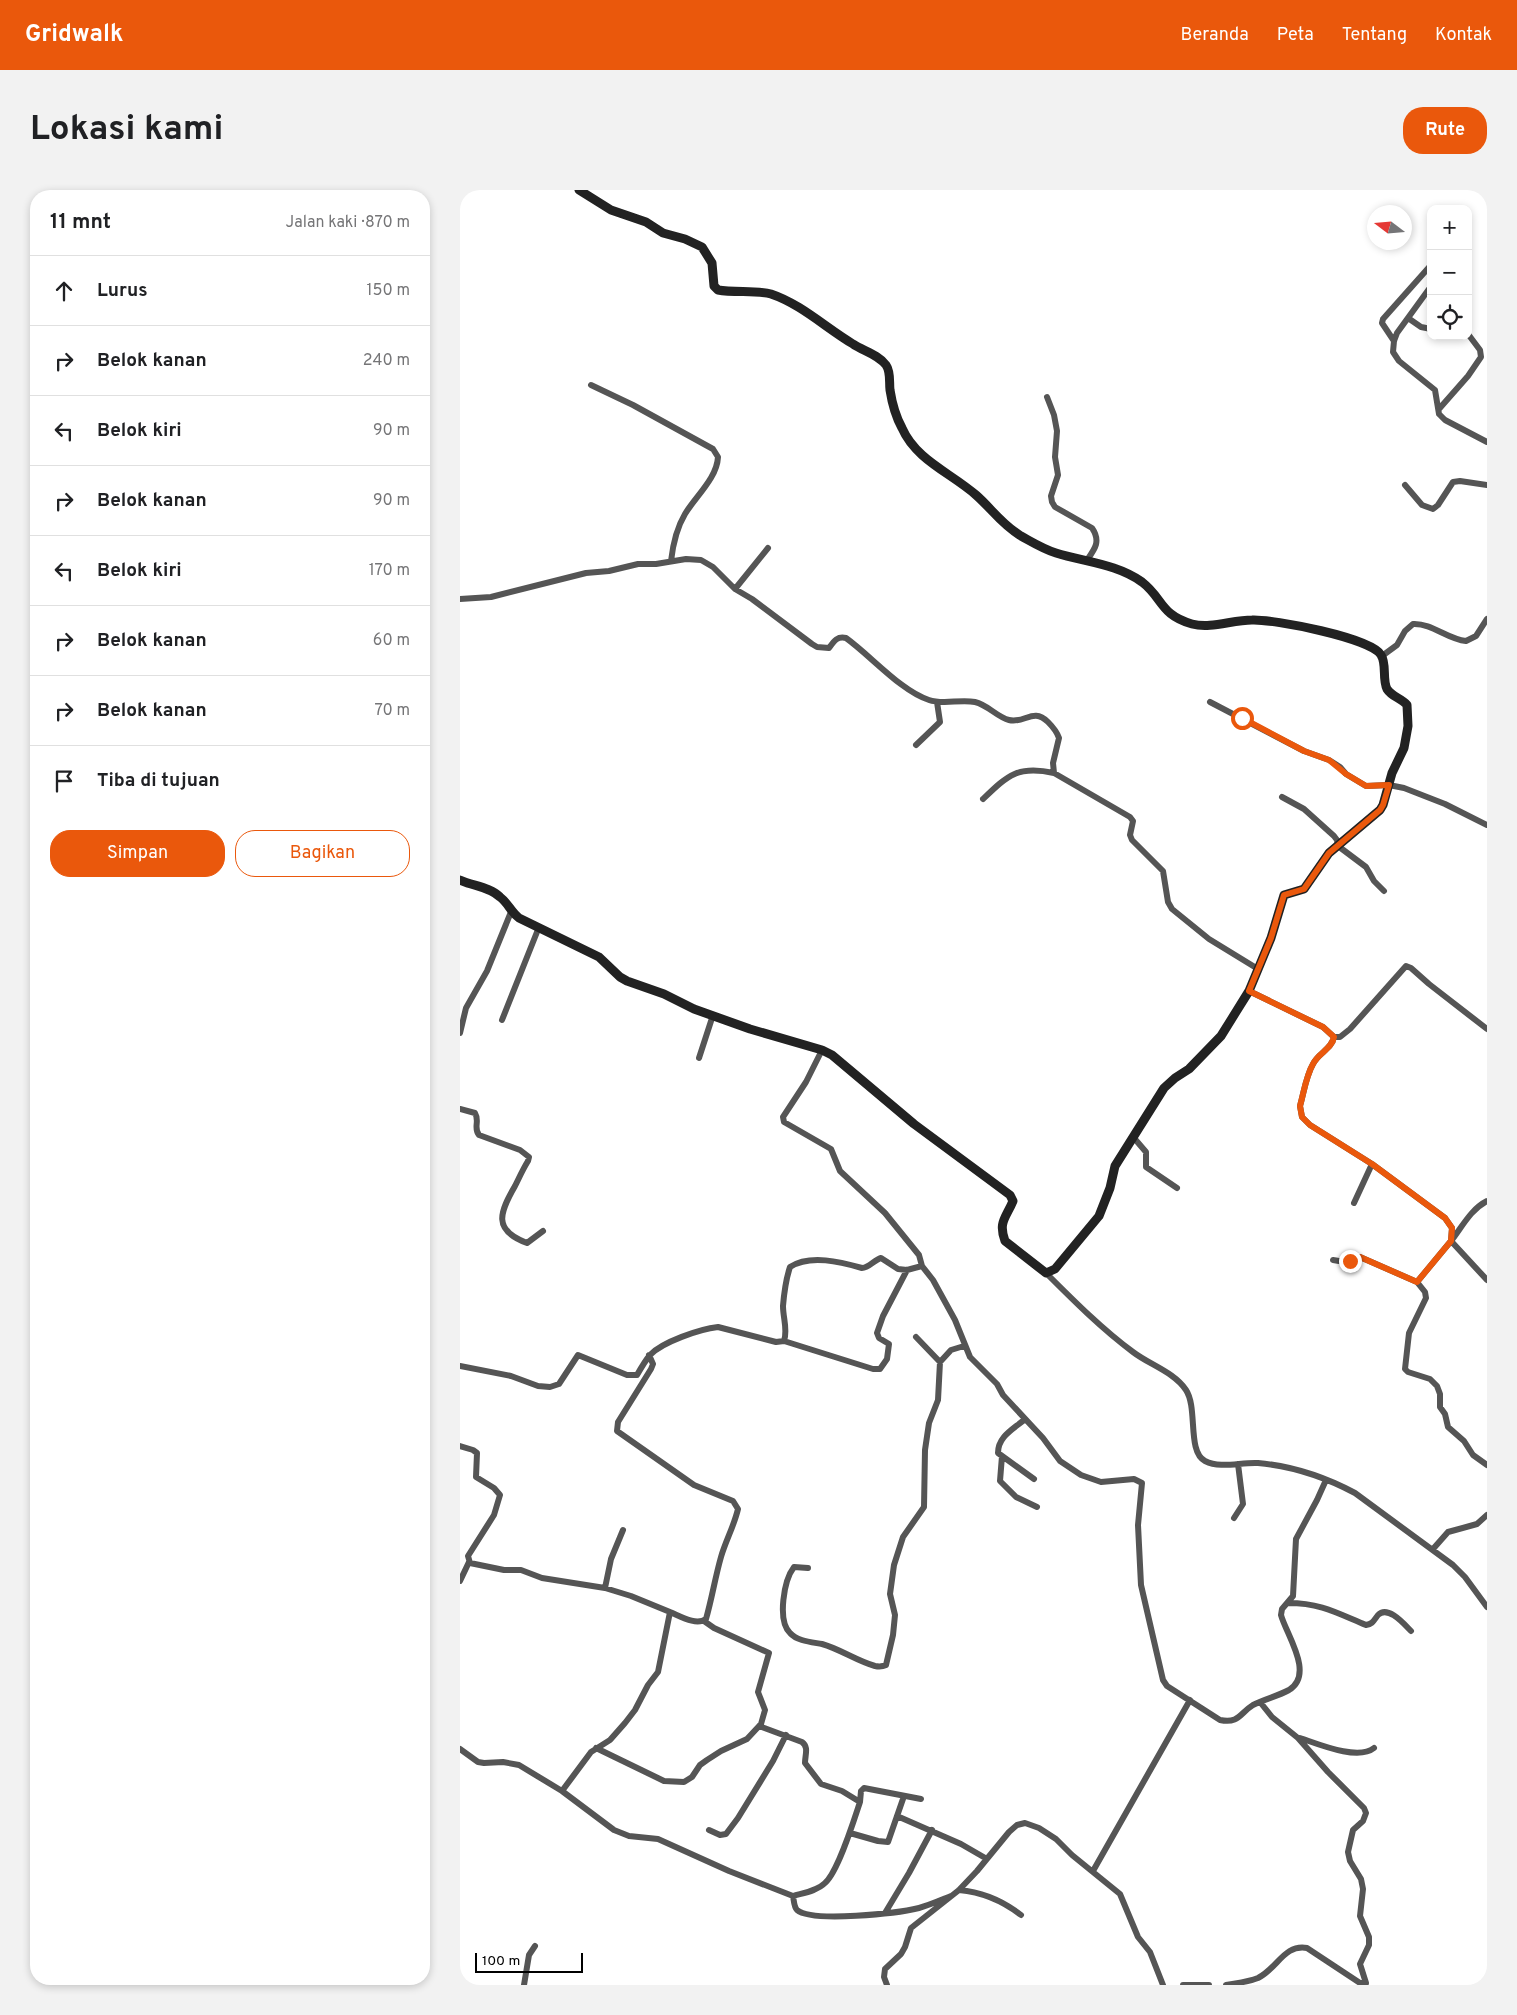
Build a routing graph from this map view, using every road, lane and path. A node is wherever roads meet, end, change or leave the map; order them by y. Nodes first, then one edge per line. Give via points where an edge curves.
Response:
1 (580, 190) edge
2 (1427, 270) edge
3 (1427, 293) edge
4 (1408, 318) junction
5 (1427, 328) edge
6 (1472, 339) edge
7 (1394, 341) junction
8 (591, 385) dead end
9 (1047, 397) dead end
10 (1439, 409) junction
11 (1487, 442) edge
12 (1405, 485) dead end
13 (1487, 485) edge
14 (768, 548) dead end
15 (1087, 560) junction
16 (670, 561) junction
17 (735, 589) junction
18 (460, 599) edge
19 (1487, 619) edge
20 (1382, 656) junction
21 (937, 702) junction
22 (1210, 702) dead end
23 (916, 745) dead end
24 (1054, 773) junction
25 (1389, 785) junction
26 (1282, 797) dead end
27 (983, 799) dead end
28 (1487, 825) edge
29 (1338, 846) junction
30 (460, 880) edge
31 (1384, 891) dead end
32 (511, 912) junction
33 (539, 927) junction
34 (1258, 969) junction
35 (1249, 991) junction
36 (713, 1014) junction
37 (502, 1020) dead end
38 (1487, 1029) edge
39 (460, 1033) edge
40 (1334, 1037) junction
41 (822, 1050) junction
42 (699, 1058) dead end
43 (460, 1109) edge
44 (1134, 1138) junction
45 (1372, 1164) junction
46 (1177, 1188) dead end
47 (1487, 1201) edge
48 (1354, 1203) dead end
49 (543, 1231) dead end
50 (1451, 1241) junction
51 (1333, 1260) dead end
52 (922, 1266) junction
53 (907, 1270) junction
54 (1046, 1273) junction
55 (1487, 1280) edge
56 (1417, 1282) junction
57 (916, 1336) dead end
58 (784, 1341) junction
59 (964, 1346) junction
60 (649, 1356) junction
61 (940, 1362) junction
62 (460, 1366) edge
63 (1026, 1419) junction
64 (460, 1446) edge
65 (1002, 1456) junction
66 (1238, 1464) junction
67 (1487, 1465) edge
68 (1034, 1479) dead end
69 (1326, 1480) junction
70 (1037, 1508) dead end
71 (1487, 1515) edge
72 (1234, 1518) dead end
73 (624, 1530) dead end
74 (1432, 1548) junction
75 (469, 1562) junction
76 (808, 1568) dead end
77 (460, 1581) edge
78 (605, 1588) junction
79 (1288, 1603) junction
80 (1487, 1607) edge
81 (670, 1612) junction
82 (704, 1621) junction
83 (1411, 1631) dead end
84 (1190, 1700) junction
85 (1260, 1702) junction
86 (759, 1726) junction
87 (786, 1735) junction
88 (1298, 1738) junction
89 (596, 1748) junction
90 (1374, 1748) dead end
91 (460, 1749) edge
92 (562, 1791) junction
93 (904, 1796) junction
94 (921, 1799) dead end
95 (860, 1802) junction
96 (897, 1816) junction
97 (708, 1830) dead end
98 (932, 1830) junction
99 (850, 1833) junction
100 (987, 1859) junction
101 (1093, 1871) junction
102 (959, 1890) junction
103 (793, 1896) junction
104 (951, 1896) junction
105 (885, 1913) junction
106 (1021, 1915) dead end
107 (535, 1946) dead end
108 (1367, 1984) edge
109 (524, 1985) edge
110 (887, 1985) edge
111 (1163, 1985) edge
112 (1183, 1985) edge
113 (1209, 1985) edge
114 (1226, 1985) edge

1 - 15 street via 611,210 702,247 712,264 715,289 772,295 882,361 888,369 892,398 903,431 923,456 968,489 1018,534 1056,553
2 - 7 street via 1383,319 1382,324
3 - 4 street
4 - 5 street
4 - 7 street
6 - 10 street via 1480,350 1481,358
7 - 10 street via 1395,357 1435,390
8 - 16 street via 713,449 718,457 718,465 678,526
9 - 15 street via 1057,431 1055,457 1058,475 1052,502 1096,534 1096,548
10 - 11 street via 1444,420
12 - 13 street via 1422,505 1433,509 1453,482
14 - 17 street
15 - 20 street via 1143,583 1166,610 1185,622 1203,626 1267,620 1334,634 1373,647
16 - 17 street via 707,562
16 - 18 street via 586,573 499,595
17 - 21 street via 817,647 829,648 837,638 846,638 906,687
19 - 20 street via 1476,636 1466,641 1426,625 1413,624 1397,645
20 - 25 street via 1387,688 1404,702 1408,711 1404,748
21 - 23 street via 940,721
21 - 24 street via 975,702 1015,721 1035,715 1041,717 1052,726 1058,738 1052,763
22 - 25 street via 1304,751 1329,760 1366,786
24 - 27 street via 1028,769 1002,782
24 - 34 street via 1130,817 1132,840 1163,871 1172,909 1209,939
25 - 28 street via 1445,804
25 - 29 street via 1380,810
26 - 29 street via 1304,809 1335,837
29 - 31 street via 1366,867
29 - 34 street via 1321,862 1304,889 1284,895
30 - 32 street via 494,892
32 - 33 street
32 - 39 street via 487,971 466,1008
33 - 36 street via 599,957 627,981
33 - 37 street
34 - 35 street
35 - 40 street via 1323,1027
35 - 44 street via 1214,1044 1164,1088
36 - 41 street via 750,1029
36 - 42 street
38 - 40 street via 1406,966 1350,1029 1340,1037
40 - 45 street via 1330,1046 1313,1063 1300,1112 1310,1125
41 - 52 street via 806,1082 785,1112 784,1122 832,1149 840,1171 885,1213 920,1255
41 - 54 street via 1010,1196 1013,1202 1003,1221 1005,1241
43 - 49 street via 475,1113 479,1135 520,1150 529,1157 504,1206 501,1220 505,1229 527,1242
44 - 46 street via 1145,1150 1146,1167
44 - 54 street via 1115,1166 1099,1216 1062,1262
45 - 48 street
45 - 50 street via 1445,1218 1452,1228
47 - 50 street via 1476,1209
50 - 55 street
50 - 56 street
51 - 56 street via 1345,1262 1360,1257
52 - 53 street
52 - 59 street via 955,1320
53 - 58 street via 898,1269 881,1258 866,1268 821,1260 794,1264 787,1280
53 - 58 street via 877,1332 889,1347 880,1369
54 - 66 street via 1134,1353 1184,1387 1193,1408 1195,1446 1202,1459 1217,1464
56 - 67 street via 1426,1298 1409,1333 1405,1369 1430,1379 1437,1386 1448,1427 1464,1441 1473,1455
57 - 61 street
58 - 60 street via 776,1342 718,1327 685,1335
59 - 61 street via 951,1350
59 - 63 street via 970,1357
60 - 62 street via 637,1375 627,1375 578,1355 559,1384 550,1387
60 - 82 street via 651,1369 618,1422 617,1431 694,1485 733,1501 738,1509 721,1555 711,1604
61 - 76 street via 939,1394 929,1423 925,1450 924,1507 903,1537 895,1556 890,1594 895,1615 886,1665 878,1667 796,1637 787,1630 782,1605 789,1575 794,1567
63 - 65 street via 1000,1442 998,1449
63 - 84 street via 1060,1461 1081,1475 1104,1482 1134,1479 1142,1483 1138,1556 1145,1607 1163,1680
64 - 75 street via 478,1453 476,1478 500,1495 494,1515 468,1556
65 - 68 street
65 - 70 street via 1000,1481 1016,1497
66 - 69 street via 1290,1468
66 - 72 street via 1243,1504
69 - 74 street via 1355,1494
69 - 79 street via 1296,1539 1294,1590
71 - 74 street via 1477,1524 1448,1532
73 - 78 street via 611,1559
74 - 80 street via 1466,1576
75 - 77 street
75 - 78 street
78 - 81 street
79 - 83 street via 1332,1609 1366,1625 1385,1612 1392,1614
79 - 85 street via 1281,1615 1298,1658 1299,1676 1290,1689
81 - 82 street via 694,1621
81 - 89 street via 658,1672 625,1723 610,1740
82 - 86 street via 769,1653 759,1689 765,1710
84 - 85 street via 1206,1713 1228,1722
84 - 101 street
85 - 88 street via 1272,1717
86 - 87 street
86 - 89 street via 747,1739 700,1765 684,1782 664,1781
87 - 95 street via 806,1744 805,1763 822,1784
87 - 97 street via 726,1834
88 - 90 street via 1348,1752 1369,1752
88 - 108 street via 1366,1813 1353,1830 1348,1852 1363,1890 1360,1916 1369,1945 1360,1964
89 - 92 street
91 - 92 street via 478,1762 519,1766
92 - 103 street via 614,1830 629,1836 658,1839
93 - 94 street
93 - 95 street via 864,1788
93 - 96 street
95 - 99 street
96 - 98 street
96 - 99 street via 888,1842
98 - 100 street
98 - 105 street
99 - 103 street via 829,1880
100 - 101 street via 1009,1832 1025,1823 1056,1838
100 - 102 street
101 - 111 street via 1120,1894
102 - 104 street
102 - 106 street via 985,1896
103 - 105 street via 795,1908 806,1914 855,1916
104 - 105 street via 918,1908
104 - 110 street via 911,1928 905,1947 885,1969
107 - 109 street via 529,1955
108 - 114 street via 1360,1983 1314,1952 1300,1947 1290,1950 1257,1978
112 - 113 street

